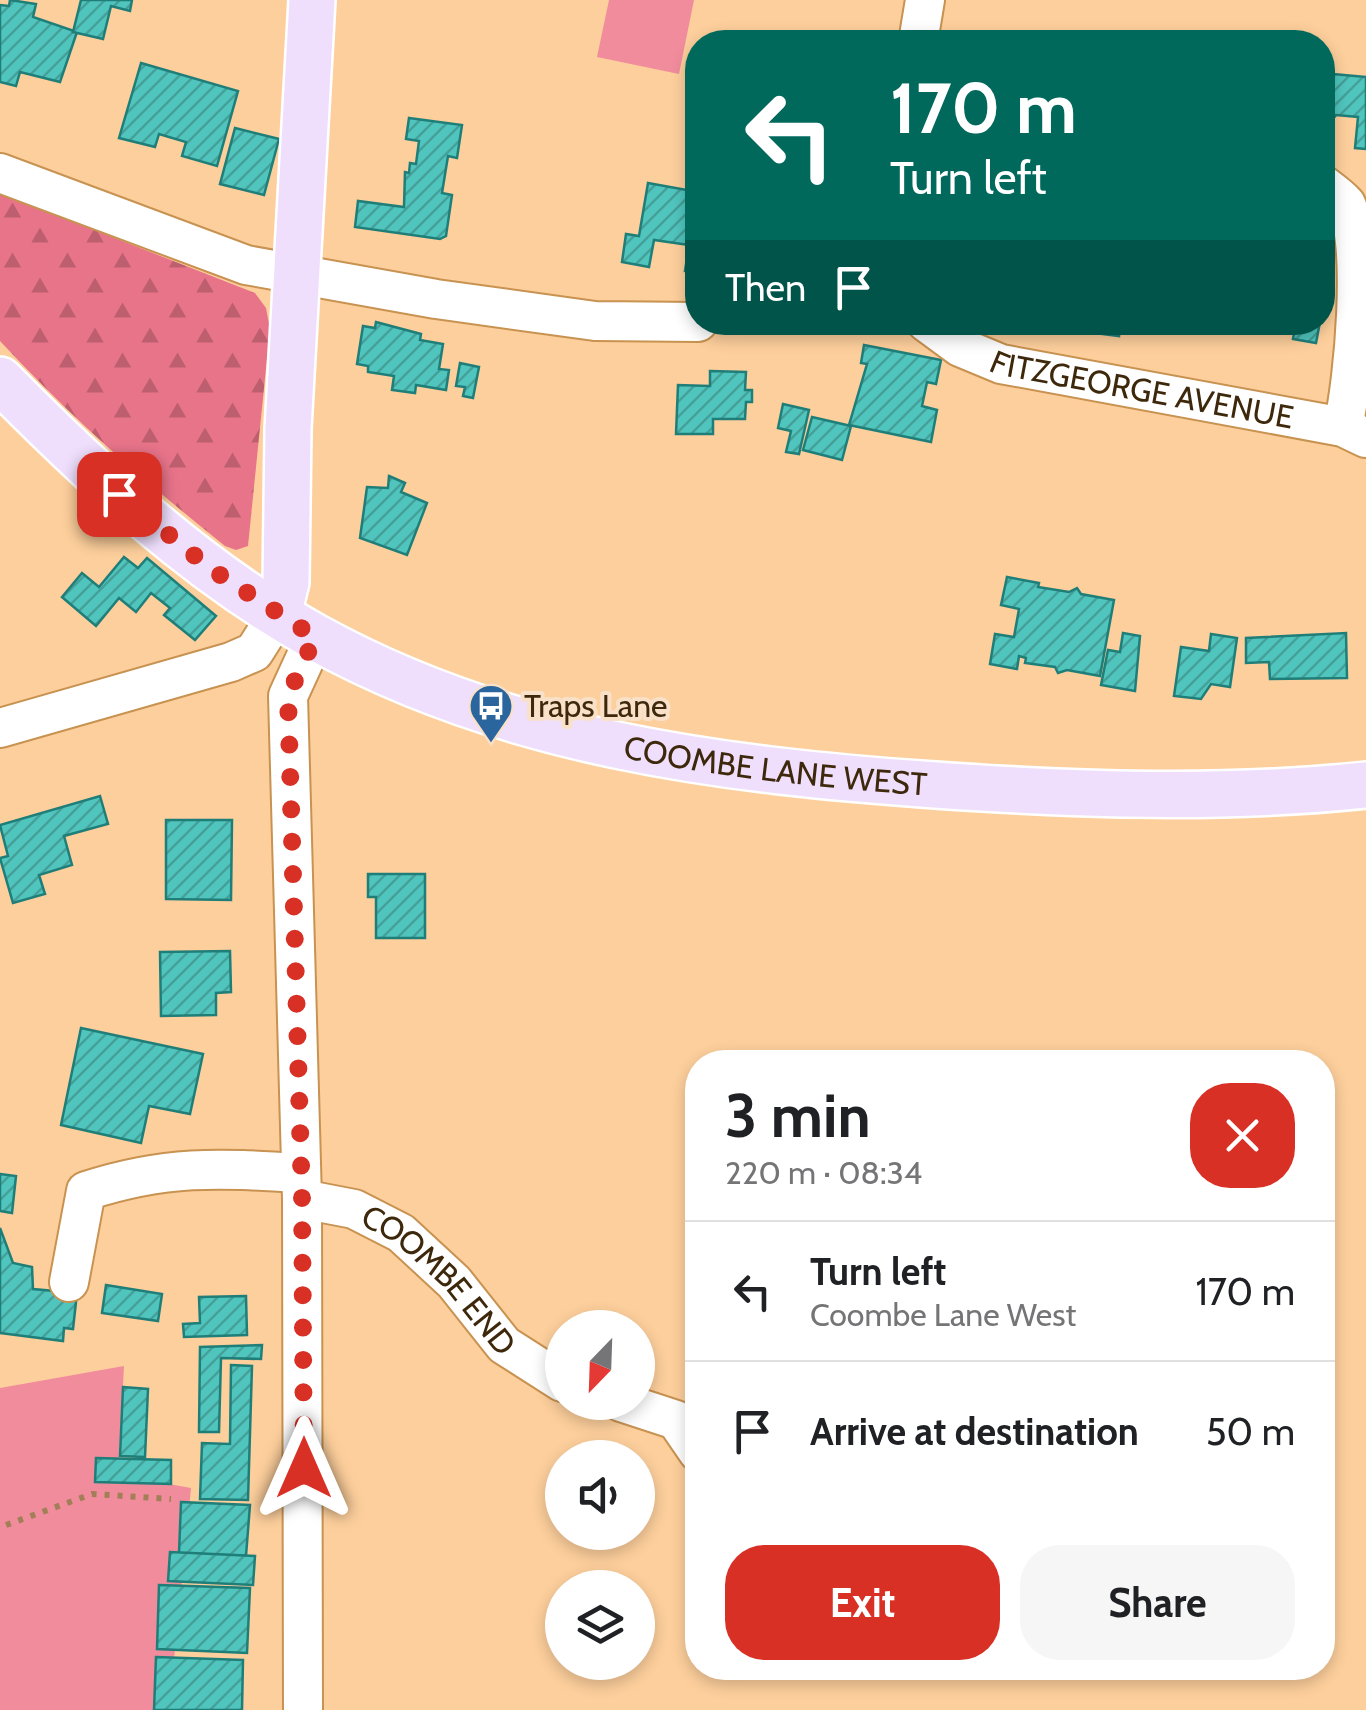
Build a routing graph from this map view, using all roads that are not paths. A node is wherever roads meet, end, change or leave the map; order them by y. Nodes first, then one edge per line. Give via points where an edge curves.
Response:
1 (312, 0) edge
2 (925, 0) edge
3 (920, 30) edge
4 (0, 172) edge
5 (1335, 195) edge
6 (298, 273) junction
7 (685, 322) edge
8 (944, 335) edge
9 (0, 380) edge
10 (1354, 432) edge
11 (297, 626) junction
12 (0, 728) edge
13 (1366, 785) edge
14 (301, 1186) junction
15 (69, 1282) dead end
16 (545, 1371) edge
17 (655, 1408) edge
18 (685, 1414) edge
19 (303, 1710) edge

1 - 6 main road
2 - 3 street
4 - 6 street via 246,266
5 - 10 street via 1348,206 1361,253
6 - 7 street via 595,321
6 - 11 main road via 286,582
8 - 10 street, FITZGEORGE AVENUE via 1002,364
9 - 11 main road, COOMBE LANE WEST via 141,514
11 - 12 street via 230,662
11 - 13 main road, COOMBE LANE WEST via 432,692 668,758 769,773 1098,792
11 - 14 street via 288,696
14 - 15 street, COOMBE END via 196,1167 86,1191
14 - 16 street, COOMBE END via 401,1234 454,1282 504,1345
14 - 19 street
17 - 18 street

